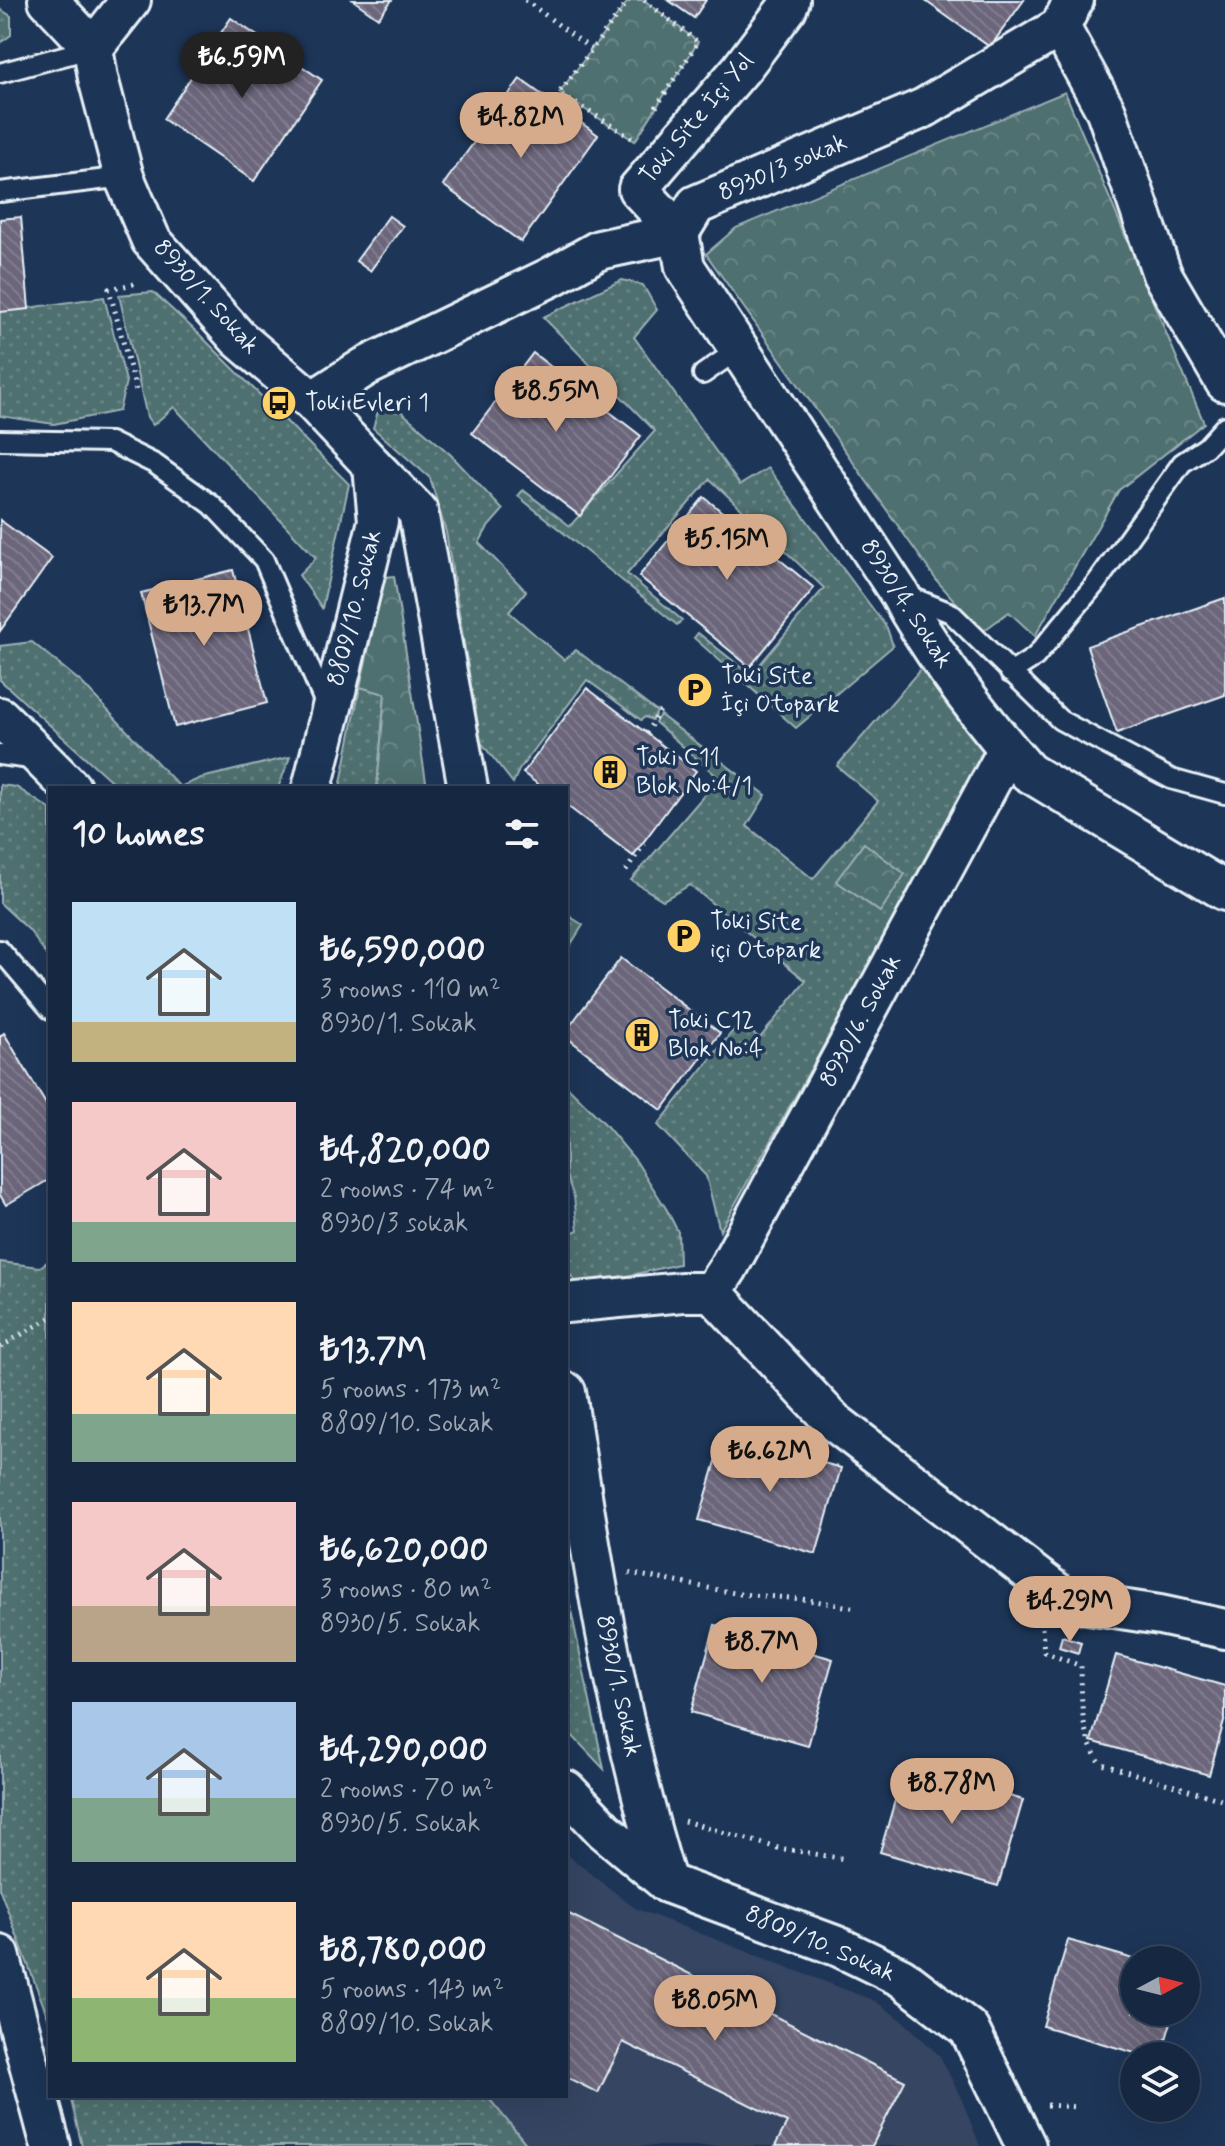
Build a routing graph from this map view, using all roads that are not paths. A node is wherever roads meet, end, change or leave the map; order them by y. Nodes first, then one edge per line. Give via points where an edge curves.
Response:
1 (48, 0) edge
2 (131, 0) edge
3 (790, 0) edge
4 (1067, 13) edge
5 (93, 48) junction
6 (0, 73) edge
7 (124, 177) junction
8 (0, 192) edge
9 (679, 233) junction
10 (739, 349) junction
11 (703, 374) dead end
12 (1225, 382) edge
13 (312, 401) junction
14 (1225, 426) edge
15 (0, 440) edge
16 (373, 466) junction
17 (899, 593) junction
18 (1010, 673) junction
19 (329, 713) junction
20 (0, 717) edge
21 (1008, 749) junction
22 (0, 755) edge
23 (44, 761) junction
24 (473, 783) edge
25 (69, 786) edge
26 (312, 786) edge
27 (1225, 794) edge
28 (1225, 891) edge
29 (0, 950) edge
30 (48, 1007) edge
31 (712, 1292) junction
32 (568, 1303) edge
33 (568, 1405) edge
34 (1225, 1629) edge
35 (568, 1792) edge
36 (667, 1883) junction
37 (0, 1955) edge
38 (51, 2146) edge
39 (1026, 2146) edge

1 - 5 street
2 - 5 street
3 - 9 street, Toki Site İçi Yol via 741,69 638,189
4 - 9 street, 8930/3 sokak via 924,108 696,205
4 - 12 street via 1162,274
5 - 6 lane
5 - 7 street, 8930/1. Sokak
7 - 8 lane
7 - 13 street, 8930/1. Sokak via 151,240 238,338
9 - 10 street, 8930/4. Sokak via 685,267
9 - 13 street via 599,250 365,367
10 - 11 lane
10 - 17 street, 8930/4. Sokak
13 - 16 street
14 - 18 lane via 1182,463 1097,582 1035,657
15 - 19 lane via 110,442 155,464 212,505 264,560
16 - 19 street, 8809/10. Sokak via 378,521
16 - 24 street via 418,512
17 - 18 lane via 951,613
17 - 21 street, 8930/4. Sokak via 922,635
18 - 27 lane via 1060,720 1171,779
19 - 26 street, 8809/10. Sokak
20 - 23 street
21 - 28 street, 8930/4. Sokak via 1028,772
21 - 31 street, 8930/6. Sokak
22 - 23 lane
23 - 25 street
29 - 30 lane
31 - 32 street
31 - 34 street via 833,1421 1068,1601
33 - 36 street, 8930/1. Sokak via 593,1567 643,1802
35 - 36 street, 8809/10. Sokak
36 - 39 street, 8809/10. Sokak via 837,1946 901,1977 969,2029
37 - 38 street

